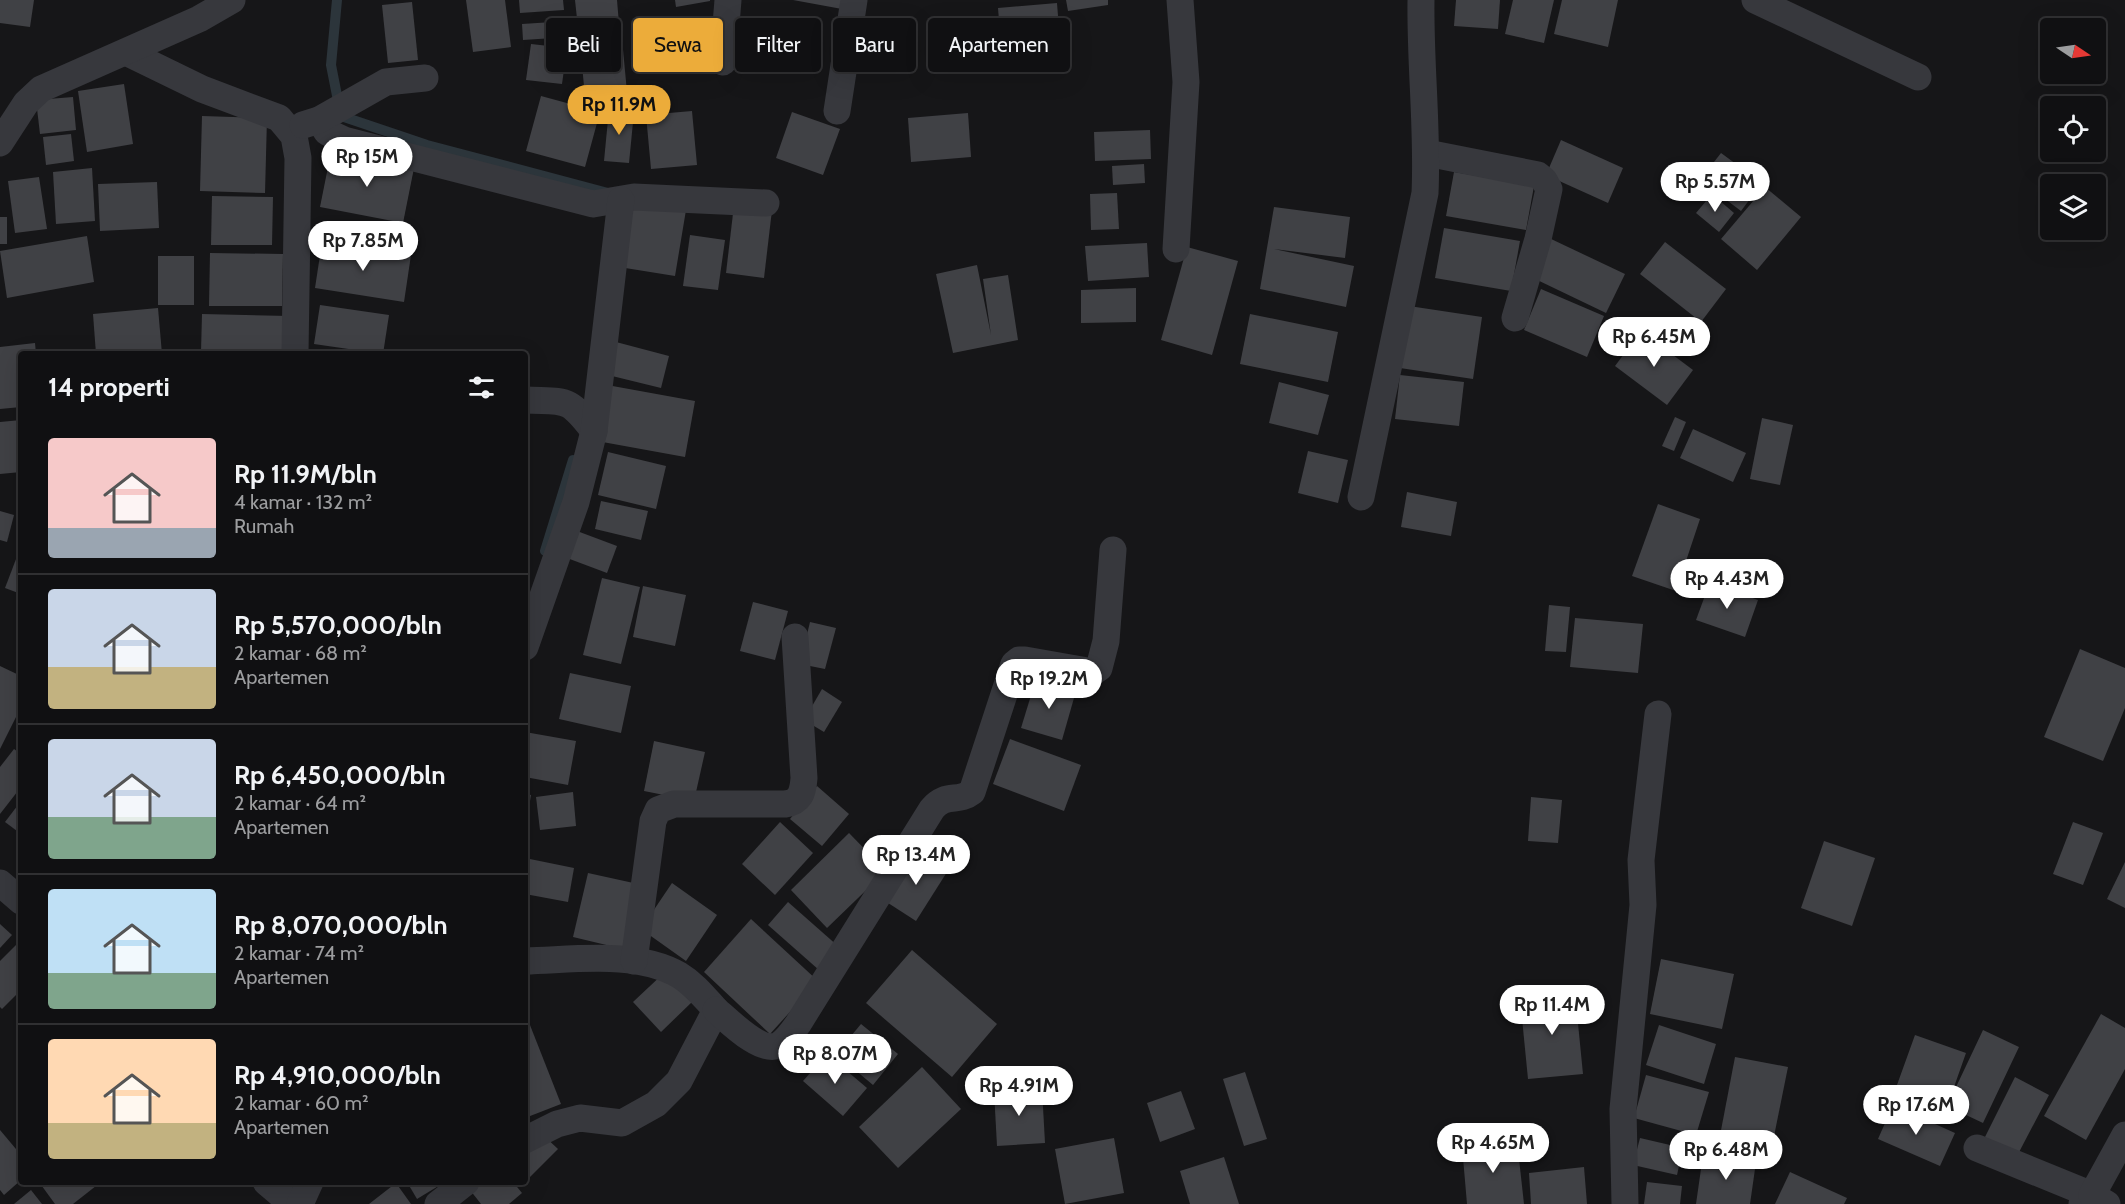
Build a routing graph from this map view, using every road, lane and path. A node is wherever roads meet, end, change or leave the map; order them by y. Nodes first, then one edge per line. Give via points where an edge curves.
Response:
1 (232, 0) edge
2 (728, 0) edge
3 (854, 0) edge
4 (1180, 0) edge
5 (1421, 0) edge
6 (1755, 0) edge
7 (126, 52) junction
8 (723, 62) dead end
9 (1918, 77) dead end
10 (425, 78) dead end
11 (837, 111) dead end
12 (330, 115) junction
13 (291, 129) junction
14 (0, 142) edge
15 (1427, 153) junction
16 (610, 202) junction
17 (766, 203) dead end
18 (1176, 249) dead end
19 (1515, 318) dead end
20 (295, 351) edge
21 (528, 400) edge
22 (587, 422) junction
23 (1360, 497) dead end
24 (1113, 550) dead end
25 (795, 637) dead end
26 (528, 638) edge
27 (1658, 714) dead end
28 (0, 883) edge
29 (18, 898) edge
30 (528, 961) edge
31 (634, 961) junction
32 (716, 1010) junction
33 (2125, 1135) edge
34 (528, 1138) edge
35 (1977, 1148) dead end
36 (270, 1185) edge
37 (309, 1185) edge
38 (462, 1185) edge
39 (2094, 1201) edge
40 (292, 1204) edge
41 (300, 1204) edge
42 (438, 1204) edge
43 (1625, 1204) edge

1 - 7 street
2 - 8 street
3 - 11 street
4 - 18 street via 1186,82
5 - 15 street via 1420,57
6 - 9 street
7 - 13 street via 202,88 268,112
7 - 14 street via 41,89 26,103
10 - 12 street via 386,82
12 - 13 street
12 - 16 street via 327,132 344,140
13 - 20 street via 298,158
15 - 19 street via 1538,175 1549,189
15 - 23 street via 1425,193
16 - 17 street via 634,197
16 - 22 street
21 - 22 street via 563,402
22 - 26 street via 576,502
24 - 32 street via 1106,641 1099,668 1093,672 1026,660 1014,664 972,792 944,798 932,809 784,1041 772,1047 761,1044
25 - 31 street via 804,778 801,796 790,803 674,804 658,810 653,821
27 - 43 street via 1641,860 1643,904 1623,1109
28 - 29 street
30 - 31 street
31 - 32 street via 682,976
32 - 34 street via 679,1081 656,1104 622,1123 580,1118
33 - 39 street
35 - 39 street
36 - 40 street
37 - 41 street
38 - 42 street

